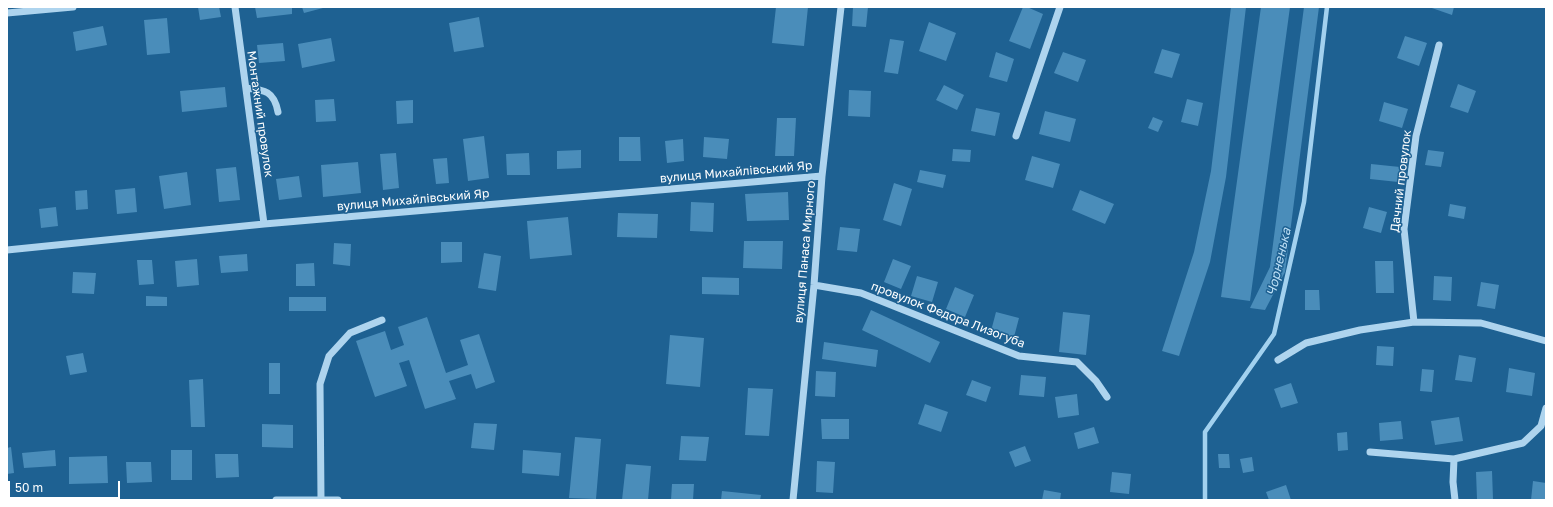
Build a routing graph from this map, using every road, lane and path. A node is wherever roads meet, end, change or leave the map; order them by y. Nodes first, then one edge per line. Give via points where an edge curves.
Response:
1 (73, 7) edge
2 (235, 7) edge
3 (841, 7) edge
4 (1060, 7) edge
5 (7, 13) edge
6 (1439, 45) dead end
7 (246, 88) junction
8 (278, 112) dead end
9 (1016, 136) dead end
10 (822, 176) junction
11 (264, 224) junction
12 (7, 250) edge
13 (814, 285) junction
14 (382, 320) dead end
15 (1414, 322) junction
16 (1546, 341) edge
17 (1278, 360) dead end
18 (1107, 397) dead end
19 (1546, 408) edge
20 (1370, 452) dead end
21 (1454, 460) junction
22 (321, 499) junction
23 (276, 500) edge
24 (338, 500) edge
25 (793, 500) edge
26 (1456, 500) edge

1 - 5 street
2 - 7 street, Монтажний провулок
3 - 10 street, вулиця Панаса Мирного
4 - 9 street
6 - 15 street, Дачний провулок via 1416,136 1404,229
7 - 8 street via 264,90 276,100
7 - 11 street, Монтажний провулок
10 - 11 street, вулиця Михайлівський Яр
10 - 13 street, вулиця Панаса Мирного
11 - 12 street, вулиця Михайлівський Яр
13 - 18 street, провулок Федора Лизогуба via 861,293 1019,356 1077,362 1096,381
13 - 25 street, вулиця Панаса Мирного
14 - 22 street via 350,333 329,356 320,384
15 - 16 street via 1481,323
15 - 17 street via 1360,330 1306,343
19 - 21 street via 1541,426 1523,443
20 - 21 street
21 - 26 street via 1453,482
22 - 23 street
22 - 24 street

